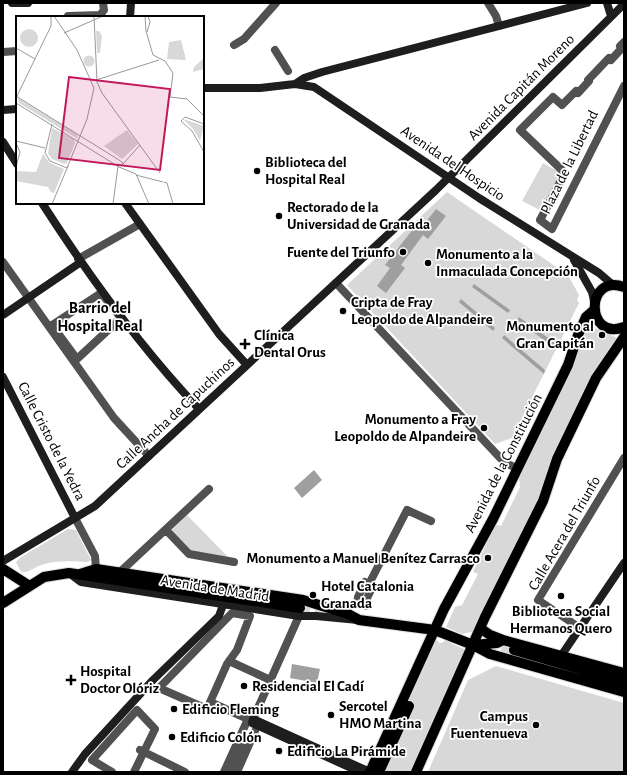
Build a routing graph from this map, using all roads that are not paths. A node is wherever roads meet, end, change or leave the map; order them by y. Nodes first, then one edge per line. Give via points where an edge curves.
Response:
1 (12, 3) edge
2 (28, 3) edge
3 (104, 3) edge
4 (131, 3) edge
5 (276, 3) edge
6 (488, 3) edge
7 (587, 3) edge
8 (607, 3) edge
9 (624, 4) edge
10 (71, 16) edge
11 (130, 16) edge
12 (611, 16) junction
13 (499, 26) junction
14 (624, 42) edge
15 (234, 45) dead end
16 (275, 50) dead end
17 (16, 51) edge
18 (3, 52) edge
19 (288, 71) dead end
20 (322, 72) junction
21 (295, 84) junction
22 (624, 86) edge
23 (204, 88) edge
24 (254, 90) junction
25 (318, 90) junction
26 (204, 91) edge
27 (16, 109) edge
28 (3, 110) edge
29 (3, 142) edge
30 (16, 162) edge
31 (449, 177) junction
32 (43, 204) edge
33 (128, 204) edge
34 (140, 224) junction
35 (573, 258) junction
36 (80, 261) junction
37 (3, 262) edge
38 (624, 278) edge
39 (336, 283) junction
40 (618, 286) edge
41 (28, 297) junction
42 (594, 305) junction
43 (3, 314) edge
44 (124, 318) junction
45 (52, 325) joint
46 (624, 326) edge
47 (624, 337) edge
48 (76, 362) junction
49 (247, 365) junction
50 (4, 381) edge
51 (200, 409) junction
52 (149, 456) junction
53 (624, 458) edge
54 (518, 469) junction
55 (209, 489) dead end
56 (75, 518) junction
57 (431, 521) dead end
58 (166, 530) junction
59 (3, 561) edge
60 (234, 562) dead end
61 (624, 563) edge
62 (3, 569) edge
63 (96, 569) junction
64 (69, 573) junction
65 (119, 573) junction
66 (80, 574) junction
67 (369, 584) junction
68 (28, 586) junction
69 (3, 602) edge
70 (357, 604) dead end
71 (223, 605) junction
72 (366, 606) dead end
73 (299, 612) junction
74 (359, 620) junction
75 (480, 628) junction
76 (580, 628) junction
77 (434, 630) junction
78 (503, 640) junction
79 (473, 645) junction
80 (514, 650) tunnel mouth
81 (490, 654) junction
82 (468, 656) junction
83 (561, 656) junction
84 (229, 661) junction
85 (624, 673) edge
86 (266, 678) dead end
87 (624, 682) edge
88 (624, 692) edge
89 (210, 702) junction
90 (409, 706) tunnel mouth
91 (251, 720) junction
92 (255, 731) dead end
93 (142, 751) junction
94 (337, 759) junction
95 (231, 771) edge
96 (72, 772) edge
97 (112, 772) edge
98 (134, 772) edge
99 (184, 772) edge
100 (360, 772) edge
101 (370, 772) edge
102 (379, 772) edge
103 (416, 772) edge

1 - 2 street
3 - 10 street via 104,10 100,15
4 - 11 street
5 - 15 street via 244,40
6 - 13 street
7 - 13 street
8 - 12 street
9 - 12 street, Avenida Capitán Moreno
12 - 31 street, Avenida Capitán Moreno
13 - 20 street
14 - 22 street, Plaza de la Libertad via 620,46 622,48 610,60 609,58 578,93 576,91 562,105 553,96 520,130 565,173 540,220 552,229
16 - 19 street
17 - 18 street
20 - 21 street
20 - 25 street via 318,80
21 - 24 street
21 - 25 street
23 - 24 street
24 - 25 street
24 - 26 street
25 - 31 street, Avenida del Hospicio
27 - 28 street
29 - 30 street
31 - 35 street, Avenida del Hospicio
31 - 39 street, Calle Ancha de Capuchinos
32 - 36 street
33 - 34 street
34 - 36 street
34 - 49 street via 219,334
35 - 40 street, Avenida del Hospicio
35 - 42 street, Avenida del Hospicio via 590,287
36 - 41 street
36 - 44 street
37 - 41 street
38 - 40 main road, Avenida de la Constitución
39 - 49 street, Calle Ancha de Capuchinos
39 - 54 street via 504,462
40 - 42 main road, Avenida de la Constitución via 604,289 598,294
41 - 43 street
41 - 48 street
42 - 46 main road via 596,318 603,325 613,329
42 - 54 main road, Avenida de la Constitución via 586,317 568,366
44 - 48 street
44 - 51 street via 160,366
45 - 45 street via 101,293 121,318 77,358
47 - 75 main road via 596,378 557,459 543,501
48 - 52 street via 114,418
49 - 51 street, Calle Ancha de Capuchinos
50 - 56 street, Calle Cristo de la Yedra
51 - 52 street, Calle Ancha de Capuchinos
52 - 56 street, Calle Ancha de Capuchinos via 95,506
53 - 76 street, Calle Acera del Triunfo via 538,600
54 - 77 main road, Avenida de la Constitución
55 - 58 street
56 - 59 street, Calle Ancha de Capuchinos
56 - 63 street via 96,556
57 - 67 street via 407,510
58 - 60 street, Avenida de Madrid via 189,554
58 - 65 street
61 - 76 street
62 - 68 main road
63 - 65 main road, Avenida de Madrid
63 - 66 main road, Avenida de Madrid
64 - 66 main road, Avenida de Madrid
64 - 68 main road, Avenida de Madrid via 44,577
64 - 71 street, Avenida de Madrid via 81,582
65 - 74 main road, Avenida de Madrid via 303,600
66 - 73 main road, Avenida de Madrid
67 - 70 street via 365,582
67 - 72 street via 373,586
68 - 69 main road, Avenida de Madrid
71 - 73 street, Avenida de Madrid
71 - 96 street via 219,616 153,680 84,754
73 - 74 street, Avenida de Madrid
73 - 91 street
74 - 77 main road, Avenida de Madrid
75 - 78 main road
75 - 79 main road
76 - 83 street
77 - 79 main road
77 - 101 main road, Avenida de la Constitución
78 - 79 main road
78 - 83 main road
79 - 81 main road
79 - 82 main road
80 - 87 main road
81 - 82 main road
81 - 88 main road
82 - 103 main road
83 - 85 main road
84 - 86 street
84 - 89 street
84 - 89 street via 237,650 250,616 232,613 159,688 207,709
89 - 91 street
90 - 102 main road
91 - 94 street
91 - 95 street
92 - 95 street
93 - 97 street via 155,729 137,710 92,760
93 - 98 street
93 - 99 street
94 - 100 street
94 - 101 street

